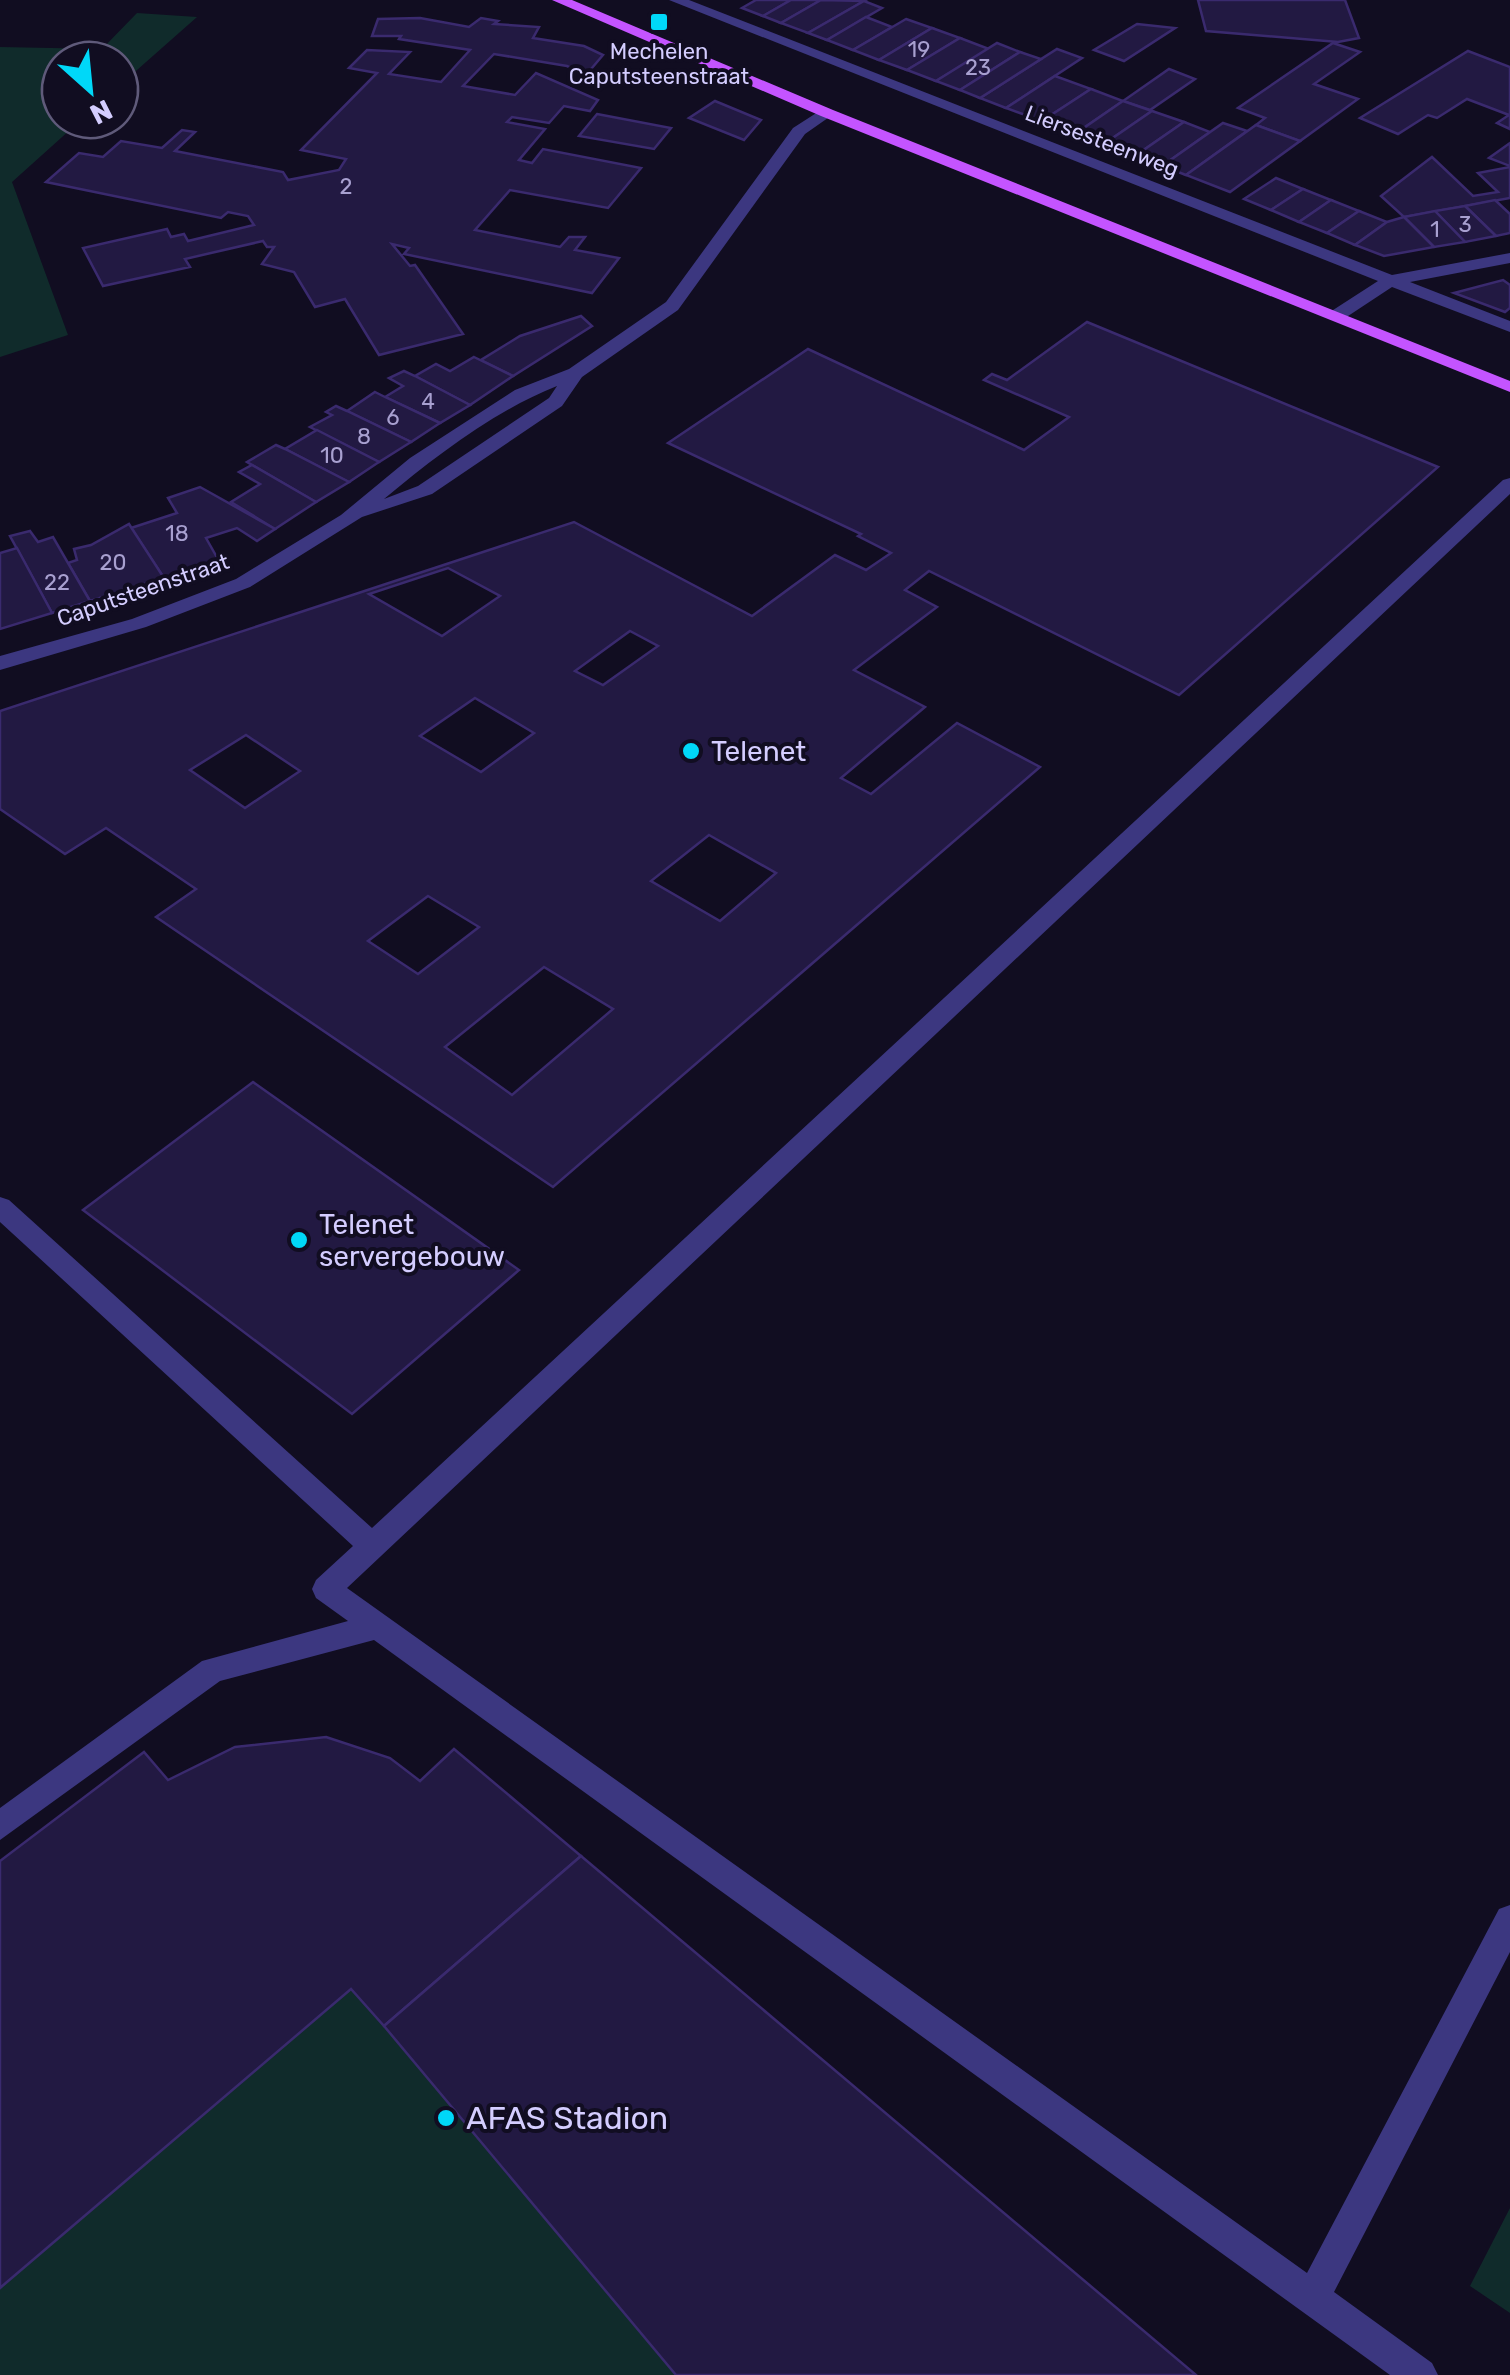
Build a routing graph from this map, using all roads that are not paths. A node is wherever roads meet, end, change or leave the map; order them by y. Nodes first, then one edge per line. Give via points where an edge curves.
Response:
1 (559, 0) edge
2 (676, 0) edge
3 (826, 114) junction
4 (1510, 258) edge
5 (1391, 280) junction
6 (1336, 316) junction
7 (1510, 327) edge
8 (575, 373) junction
9 (1510, 387) edge
10 (1510, 484) edge
11 (348, 519) junction
12 (0, 662) edge
13 (0, 1207) edge
14 (371, 1546) junction
15 (378, 1626) junction
16 (0, 1826) edge
17 (1510, 1920) edge
18 (1312, 2298) junction
19 (1420, 2375) edge

1 - 3 main road
2 - 5 street, Liersesteenweg
3 - 6 main road
3 - 8 street, Caputsteenstraat via 799,130 672,306
4 - 5 street
5 - 6 street
5 - 7 street, Liersesteenweg
6 - 9 main road
8 - 11 street, Caputsteenstraat via 521,394 417,462
8 - 11 street, Caputsteenstraat via 556,402 425,490
10 - 14 street
11 - 12 street, Caputsteenstraat via 243,583 139,623
13 - 14 street
14 - 15 street via 326,1589
15 - 16 street via 212,1670
15 - 18 street
17 - 18 street
18 - 19 street

